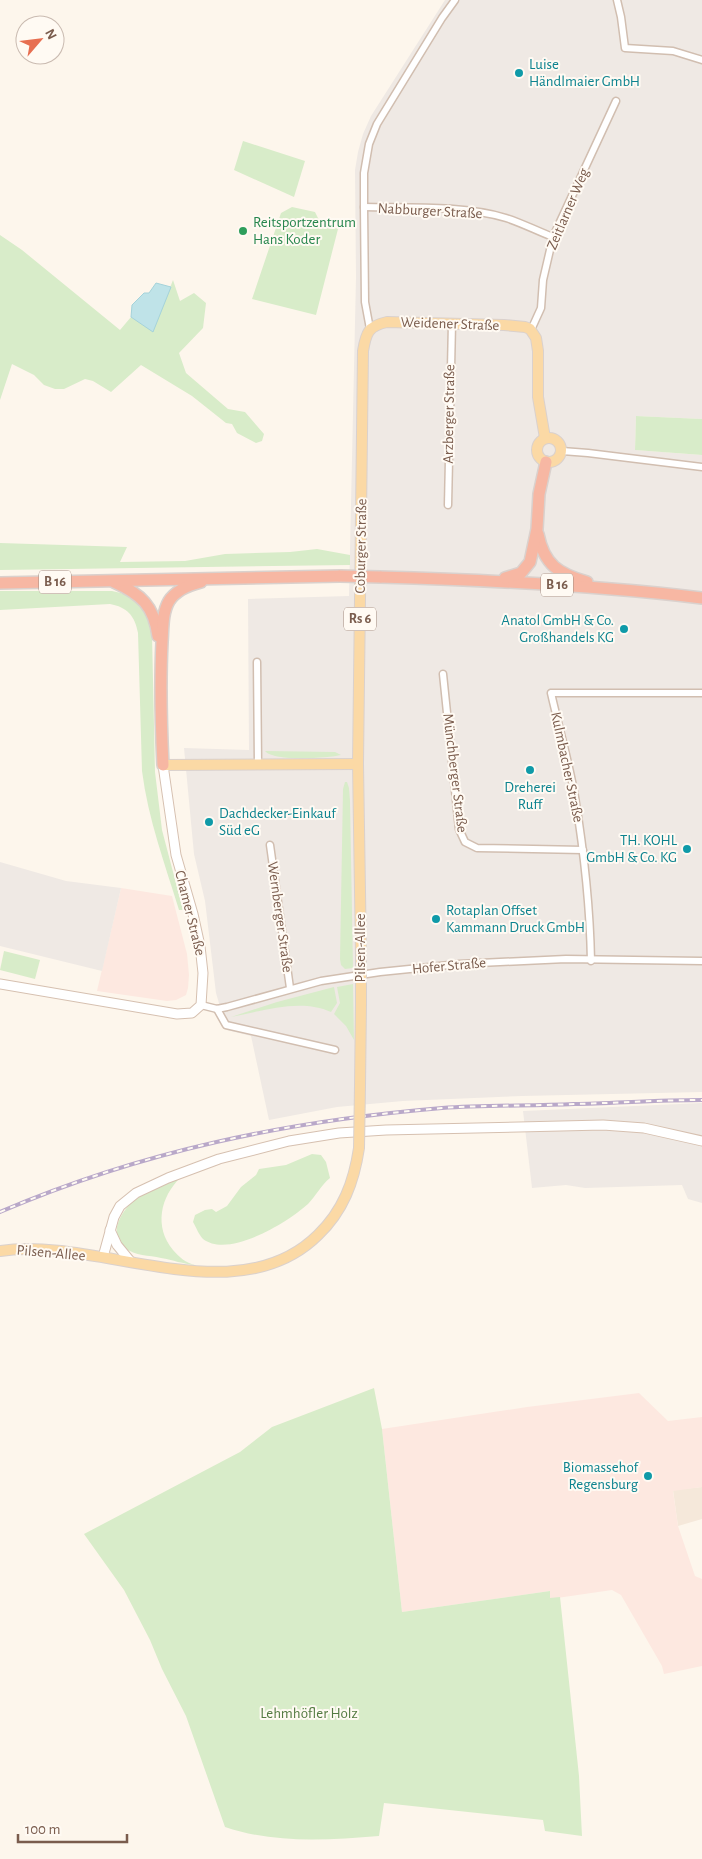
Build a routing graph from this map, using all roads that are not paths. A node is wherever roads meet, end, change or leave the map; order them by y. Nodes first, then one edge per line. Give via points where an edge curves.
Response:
1 (455, 0) edge
2 (617, 0) edge
3 (702, 60) edge
4 (616, 101) dead end
5 (364, 207) junction
6 (552, 237) junction
7 (452, 323) junction
8 (370, 329) junction
9 (531, 330) junction
10 (545, 438) junction
11 (562, 451) junction
12 (546, 462) junction
13 (702, 467) edge
14 (448, 506) dead end
15 (537, 529) junction
16 (220, 578) junction
17 (110, 580) junction
18 (496, 580) junction
19 (0, 583) edge
20 (618, 589) junction
21 (702, 598) edge
22 (162, 657) junction
23 (257, 662) dead end
24 (443, 674) dead end
25 (702, 693) edge
26 (258, 764) junction
27 (358, 764) junction
28 (163, 765) junction
29 (270, 846) dead end
30 (583, 850) junction
31 (592, 961) junction
32 (702, 961) edge
33 (0, 984) edge
34 (290, 988) junction
35 (202, 1005) junction
36 (217, 1009) junction
37 (335, 1050) dead end
38 (702, 1141) edge
39 (110, 1230) junction
40 (0, 1251) edge
41 (103, 1258) junction
42 (131, 1262) junction

1 - 5 street via 373,133 365,158
2 - 3 street via 625,48 673,51
4 - 6 street, Zeitlarner Weg
5 - 6 street, Nabburger Straße via 486,214 507,218
5 - 8 street via 365,302
6 - 9 street, Zeitlarner Weg via 541,308
7 - 8 main road, Weidener Straße via 387,322
7 - 9 main road, Weidener Straße via 504,325
7 - 14 street, Arzberger Straße
8 - 27 main road, Coburger Straße / Rs 6 via 363,351
9 - 10 main road via 538,350 538,398
10 - 11 main road via 555,439
10 - 12 main road via 537,450 539,457
11 - 12 main road via 556,460
11 - 13 street
12 - 15 highway via 538,494
15 - 18 highway, B 16 via 526,568 514,576
15 - 20 highway, B 16 via 542,549 553,567 571,578
16 - 17 highway, B 16
16 - 18 highway, B 16, bridge via 340,576
16 - 22 highway, B 16 via 195,584 174,594 164,616
17 - 19 highway, B 16
17 - 22 highway, B 16 via 137,594 151,609
18 - 20 highway, B 16
20 - 21 highway, B 16
22 - 28 highway
23 - 26 street
24 - 30 street, Münchberger Straße via 459,829 465,842 477,848
25 - 30 street, Kulmbacher Straße via 551,693 573,787
26 - 27 main road
26 - 28 main road
27 - 42 main road, Pilsen-Allee, bridge via 361,955 359,1148 350,1187 337,1212 313,1240 285,1259 268,1265 234,1272
28 - 35 street, Chamer Straße via 176,855 200,946
29 - 34 street, Wernberger Straße
30 - 31 street, Kulmbacher Straße
31 - 32 street, Hofer Straße
31 - 34 street, Hofer Straße via 566,959 459,964 321,980
33 - 35 street via 177,1014 192,1013
34 - 36 street, Hofer Straße
35 - 36 street
36 - 37 street via 226,1025
38 - 39 street, Pilsen-Allee via 644,1128 603,1125 339,1133 239,1153 150,1186 120,1206
39 - 41 street, Pilsen-Allee
39 - 42 street
40 - 41 main road, Pilsen-Allee via 51,1250
41 - 42 main road, Pilsen-Allee

